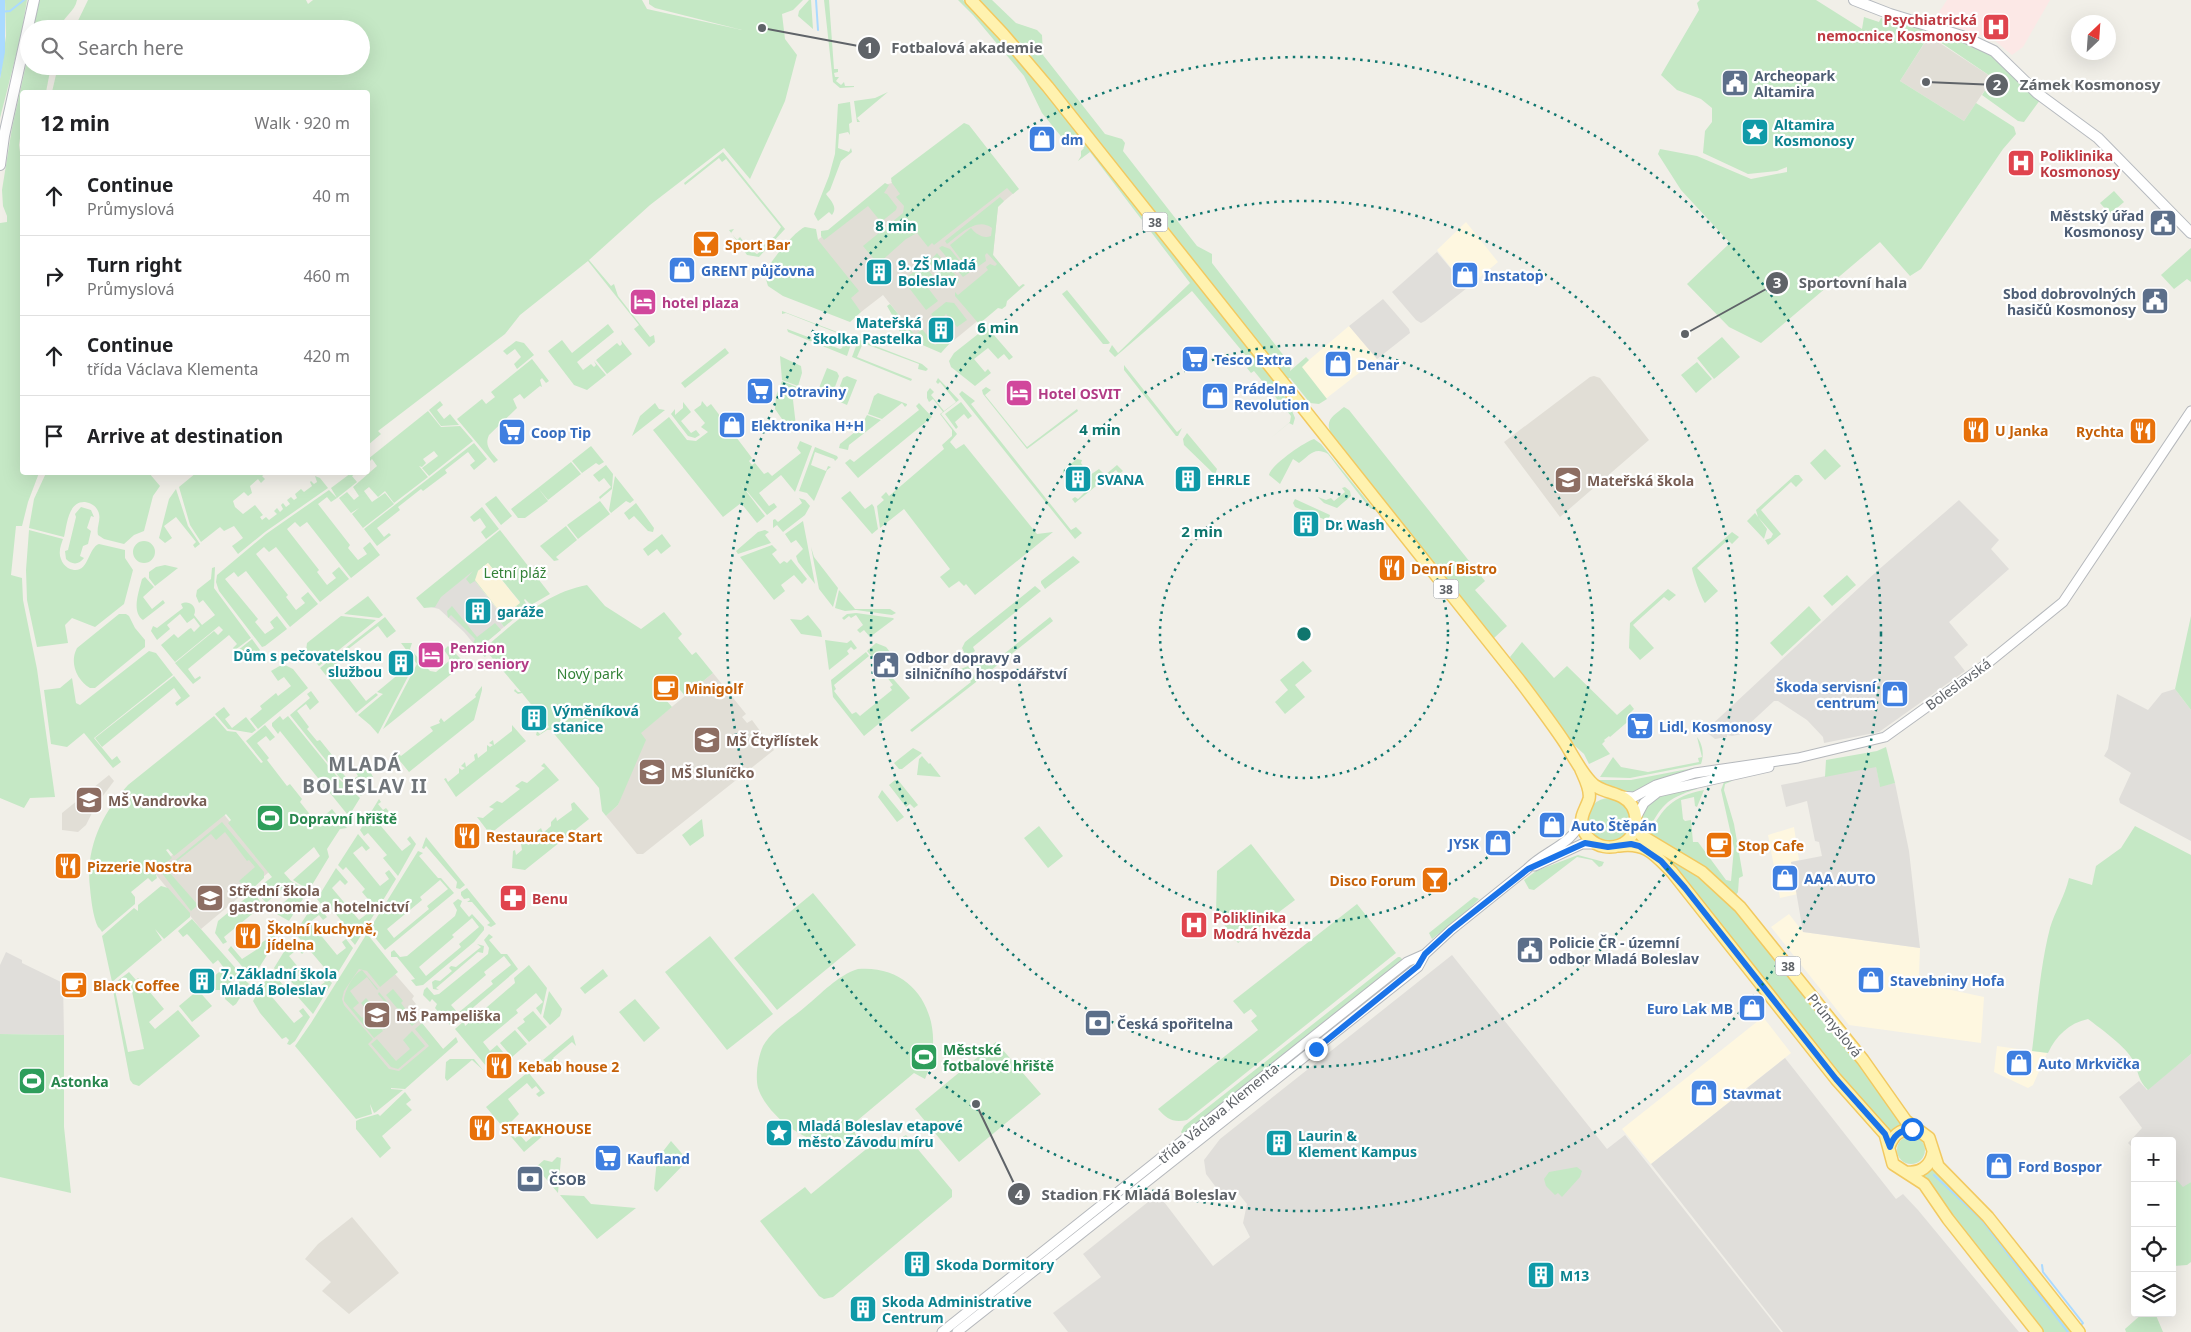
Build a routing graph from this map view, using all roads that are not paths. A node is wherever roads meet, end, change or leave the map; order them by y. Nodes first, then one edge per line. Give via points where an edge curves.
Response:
1 (34, 0) edge
2 (971, 0) edge
3 (1854, 0) edge
4 (30, 20) edge
5 (20, 63) edge
6 (0, 165) edge
7 (2191, 233) edge
8 (2191, 411) edge
9 (1798, 758) junction
10 (1581, 770) junction
11 (1616, 795) junction
12 (1586, 806) junction
13 (1582, 818) junction
14 (1636, 820) junction
15 (1596, 844) junction
16 (1617, 846) junction
17 (1528, 869) junction
18 (1425, 954) junction
19 (1921, 1131) junction
20 (1890, 1147) junction
21 (1933, 1152) junction
22 (1905, 1172) junction
23 (942, 1332) edge
24 (957, 1332) edge
25 (2037, 1332) edge
26 (2079, 1332) edge

1 - 4 main road
2 - 10 main road, 38 via 1042,80 1514,674 1551,722
3 - 7 main road via 1962,36 1994,51 2037,93 2098,138
5 - 6 main road
8 - 9 street, Boleslavská via 2062,602 1988,663 1885,737
9 - 11 street, Boleslavská via 1695,773 1656,785 1634,797
9 - 14 street via 1758,770 1662,790 1646,800
10 - 11 main road via 1594,785
10 - 12 main road, 38 via 1589,790
11 - 12 main road via 1597,796
11 - 14 main road, 38 via 1632,805
12 - 13 main road, 38
13 - 15 main road via 1585,833
13 - 17 street, třída Václava Klementa via 1569,841 1537,859
14 - 16 main road via 1630,837
14 - 19 main road, Průmyslová / 38 via 1642,836 1702,872 1740,907 1863,1060 1906,1122
15 - 16 main road, 38
15 - 17 street, třída Václava Klementa via 1582,844
16 - 20 main road, 38 via 1631,844 1642,847 1672,872 1836,1079 1885,1134
17 - 18 street, třída Václava Klementa
18 - 23 street, třída Václava Klementa via 1407,962
18 - 24 street, třída Václava Klementa via 1418,966 1347,1024
19 - 20 main road via 1909,1129 1900,1132
19 - 21 main road, Průmyslová / 38 via 1929,1138
20 - 22 main road, 38 via 1894,1164
21 - 22 main road via 1925,1168
21 - 26 main road, Průmyslová / 38 via 1938,1166 1988,1217
22 - 25 main road, 38 via 1924,1184 1948,1220

